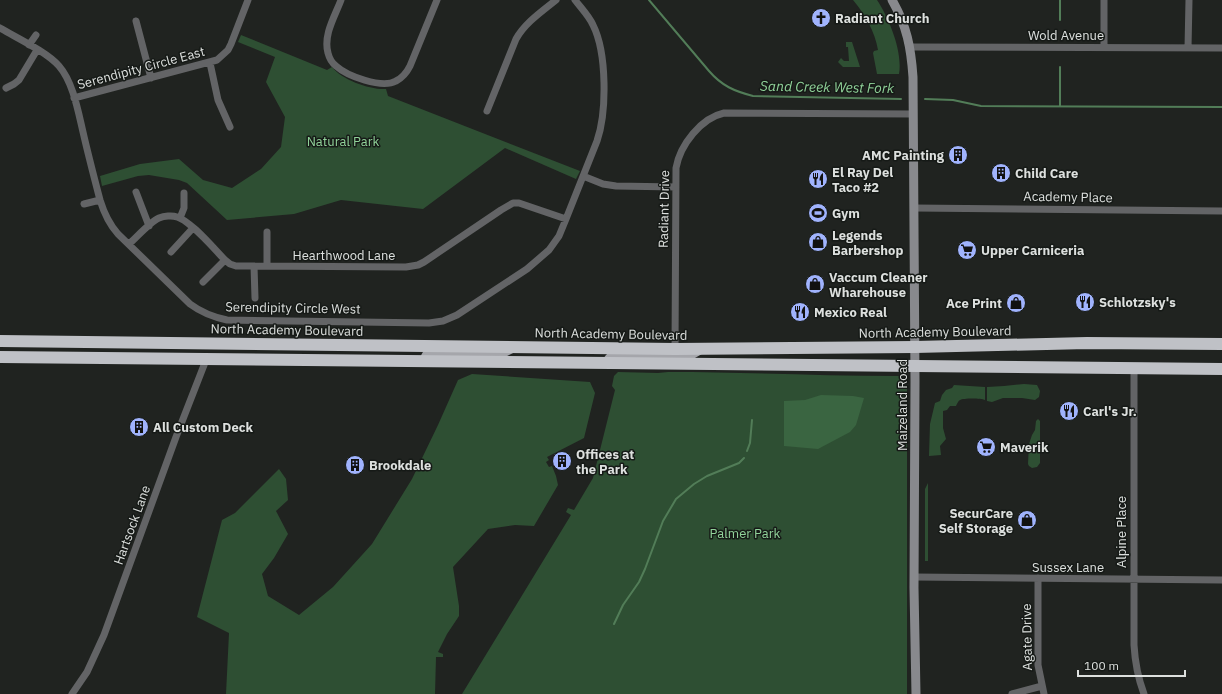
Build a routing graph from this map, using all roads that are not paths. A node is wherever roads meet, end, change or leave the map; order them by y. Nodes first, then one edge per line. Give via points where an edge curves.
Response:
1 (248, 0) edge
2 (341, 0) edge
3 (437, 0) edge
4 (556, 0) edge
5 (575, 0) edge
6 (892, 0) edge
7 (1104, 0) edge
8 (1189, 0) edge
9 (136, 21) dead end
10 (0, 28) edge
11 (36, 35) dead end
12 (29, 45) junction
13 (910, 47) junction
14 (1104, 47) junction
15 (1188, 48) junction
16 (1222, 48) edge
17 (37, 50) junction
18 (210, 63) junction
19 (151, 78) junction
20 (6, 88) dead end
21 (74, 98) junction
22 (487, 111) dead end
23 (913, 114) junction
24 (230, 127) dead end
25 (583, 176) junction
26 (676, 187) junction
27 (136, 192) dead end
28 (184, 193) dead end
29 (100, 200) junction
30 (84, 204) dead end
31 (914, 208) junction
32 (1222, 211) edge
33 (180, 218) junction
34 (566, 219) junction
35 (149, 226) junction
36 (193, 228) junction
37 (266, 232) dead end
38 (129, 244) junction
39 (171, 252) dead end
40 (225, 260) junction
41 (254, 266) junction
42 (266, 266) junction
43 (203, 282) dead end
44 (255, 298) dead end
45 (0, 341) edge
46 (206, 344) junction
47 (1222, 344) edge
48 (514, 347) junction
49 (915, 347) junction
50 (700, 348) junction
51 (675, 349) junction
52 (0, 357) edge
53 (206, 360) junction
54 (1222, 361) edge
55 (423, 362) junction
56 (607, 362) junction
57 (915, 366) junction
58 (1134, 368) junction
59 (1208, 369) junction
60 (1222, 369) edge
61 (914, 577) junction
62 (1038, 578) junction
63 (1133, 579) junction
64 (1222, 580) edge
65 (1043, 690) edge
66 (72, 694) edge
67 (916, 694) edge
68 (1012, 694) edge
69 (1144, 694) edge

1 - 18 street, Serendipity Circle East via 228,50
2 - 3 street via 329,31 327,46 330,58 343,71 379,84 395,82 410,66
4 - 22 street via 520,32
5 - 25 street via 593,25 602,58 602,124
6 - 13 main road, Maizeland Road via 902,20
7 - 14 street
8 - 15 street
9 - 19 street
10 - 12 street, Serendipity Circle West
11 - 12 street
12 - 17 street, Serendipity Circle West
13 - 14 street, Wold Avenue
13 - 23 main road, Maizeland Road
14 - 15 street, Wold Avenue
15 - 16 street, Wold Avenue
17 - 20 street via 19,80
17 - 21 street, Serendipity Circle West via 58,65
18 - 19 street, Serendipity Circle East
18 - 24 street via 218,100
19 - 21 street, Serendipity Circle East
21 - 29 street, Serendipity Circle West
23 - 26 street, Radiant Drive via 718,114 700,125 680,154 676,168
23 - 31 main road, Maizeland Road
25 - 26 street via 609,185
25 - 34 street, Serendipity Circle West
26 - 51 street, Radiant Drive
27 - 35 street
28 - 33 street via 184,208
29 - 30 street
29 - 38 street, Serendipity Circle West via 112,227
31 - 32 street, Academy Place
31 - 49 main road, Maizeland Road
33 - 35 street via 165,216 158,218
33 - 36 street, Hearthwood Lane
34 - 38 street, Serendipity Circle West via 554,244 536,262 457,314 443,321 428,323 237,321 212,317 190,304
34 - 42 street, Hearthwood Lane via 525,204 513,203 418,265
35 - 38 street
36 - 39 street
36 - 40 street, Hearthwood Lane
37 - 42 street
40 - 41 street, Hearthwood Lane via 236,266
40 - 43 street
41 - 42 street, Hearthwood Lane
41 - 44 street
45 - 46 highway, North Academy Boulevard
46 - 48 highway, North Academy Boulevard
46 - 53 main road
47 - 49 highway, North Academy Boulevard via 1087,343
48 - 51 highway, North Academy Boulevard
48 - 55 main road via 502,353 430,353
49 - 50 highway, North Academy Boulevard
49 - 57 main road, Maizeland Road
50 - 51 highway, North Academy Boulevard
50 - 56 main road via 692,354 682,356 618,356 610,358
52 - 53 highway
53 - 55 highway
53 - 66 street, Hartsock Lane via 104,635 87,672
54 - 59 highway
55 - 56 highway
56 - 57 highway
57 - 58 highway
57 - 61 main road, Maizeland Road
58 - 59 highway
58 - 63 street, Alpine Place
59 - 60 highway
61 - 62 street, Sussex Lane
61 - 67 main road, Maizeland Road
62 - 63 street, Sussex Lane
62 - 65 street, Agate Drive via 1037,653
63 - 64 street, Sussex Lane
63 - 69 street, Alpine Place via 1134,656
65 - 68 street

